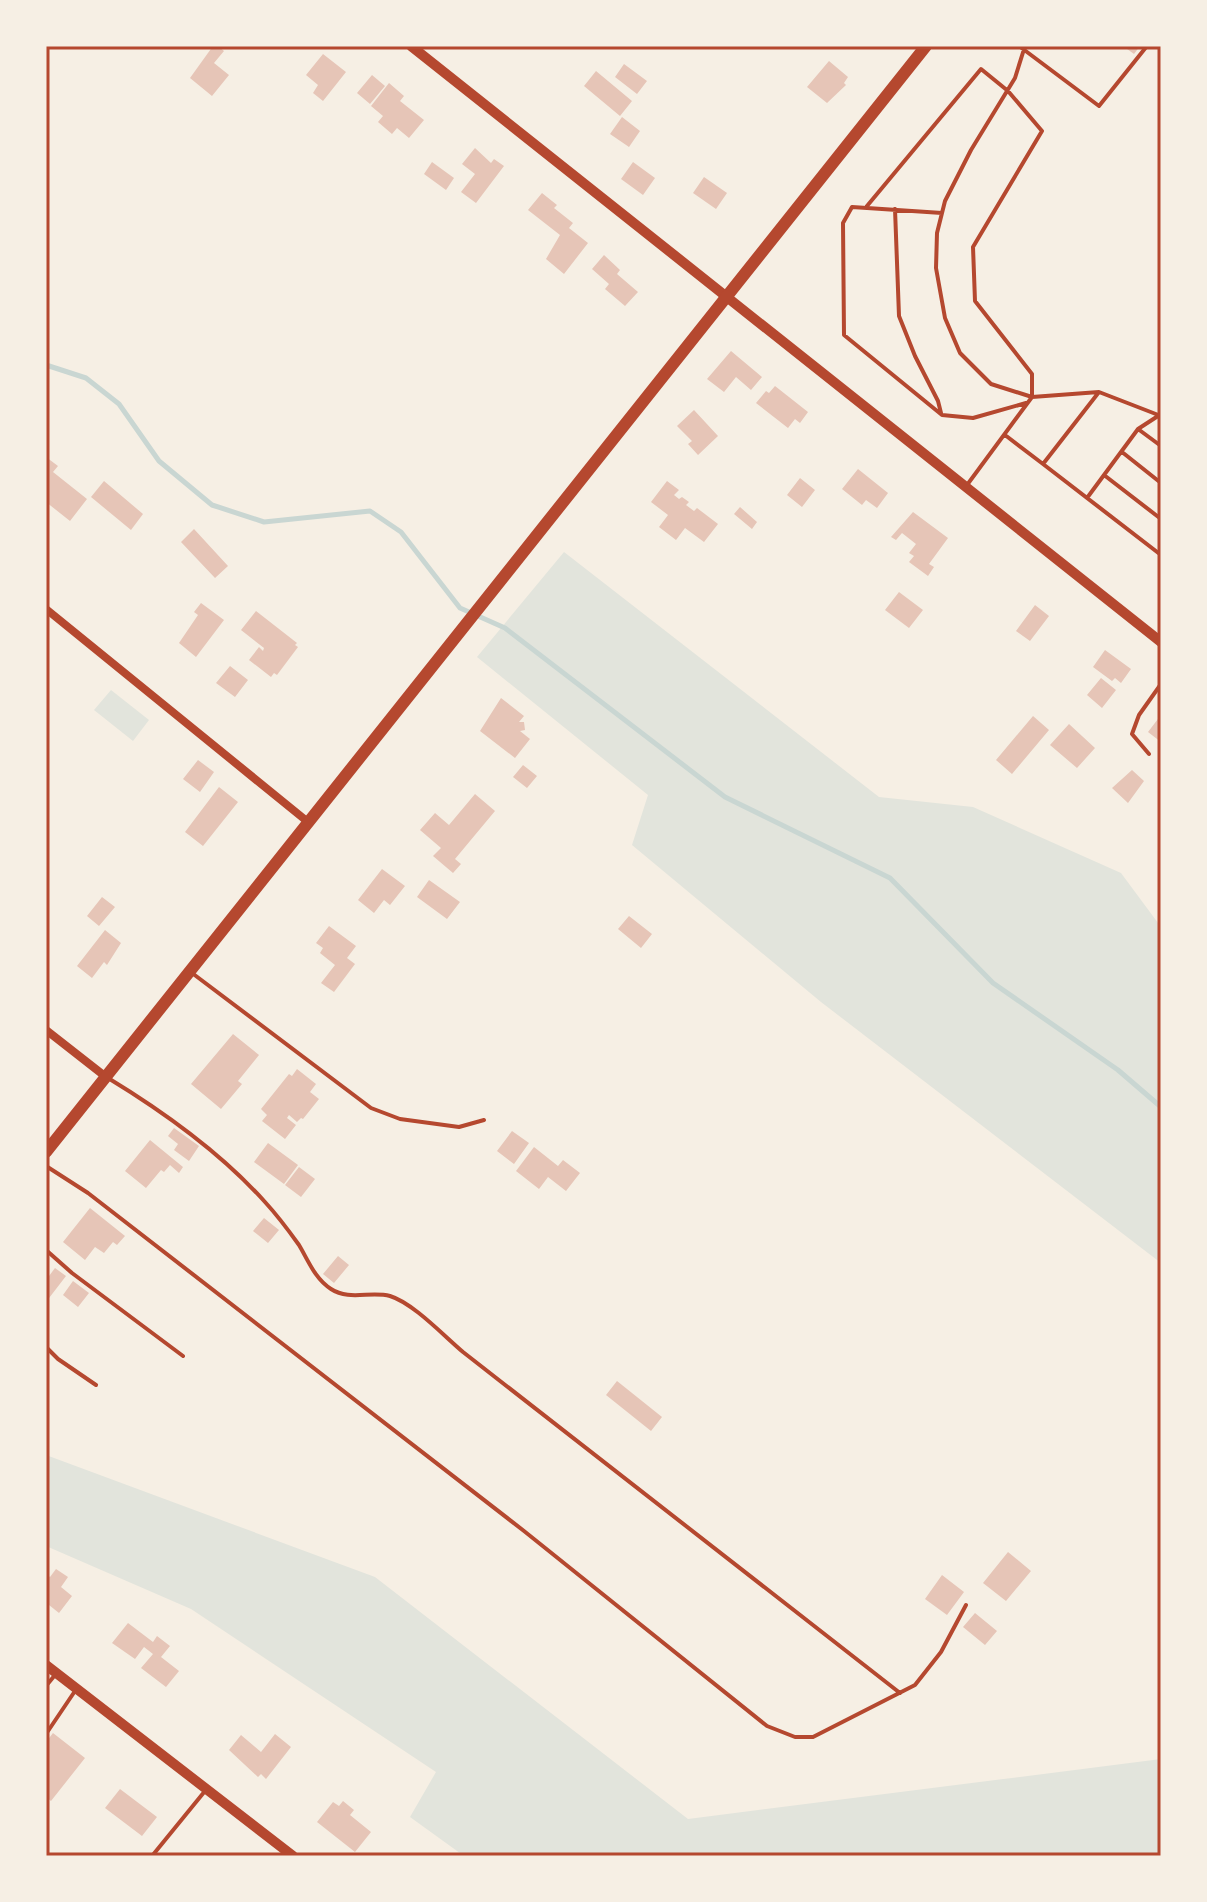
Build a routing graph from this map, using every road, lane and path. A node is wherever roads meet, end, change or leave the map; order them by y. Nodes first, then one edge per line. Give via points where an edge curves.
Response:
1 (411, 46) edge
2 (926, 46) edge
3 (1147, 46) edge
4 (1022, 47) edge
5 (1008, 91) junction
6 (867, 206) junction
7 (895, 209) junction
8 (942, 213) junction
9 (725, 296) junction
10 (1099, 392) junction
11 (1030, 400) junction
12 (942, 415) junction
13 (1160, 415) edge
14 (1138, 429) junction
15 (1005, 435) junction
16 (1161, 446) edge
17 (1122, 451) junction
18 (1043, 464) junction
19 (1104, 475) junction
20 (1161, 483) edge
21 (966, 487) junction
22 (1087, 498) junction
23 (1161, 519) edge
24 (1161, 555) edge
25 (46, 609) edge
26 (1161, 642) edge
27 (1161, 684) edge
28 (1149, 754) dead end
29 (308, 822) junction
30 (190, 971) junction
31 (46, 1030) edge
32 (106, 1077) junction
33 (484, 1120) dead end
34 (46, 1152) edge
35 (46, 1166) edge
36 (46, 1250) edge
37 (46, 1347) edge
38 (183, 1356) dead end
39 (96, 1385) dead end
40 (966, 1605) dead end
41 (46, 1665) edge
42 (56, 1673) junction
43 (46, 1686) edge
44 (76, 1689) junction
45 (900, 1693) junction
46 (46, 1734) edge
47 (207, 1789) junction
48 (152, 1856) edge
49 (293, 1856) edge

1 - 9 street
2 - 9 main road
3 - 4 lane via 1099,106
4 - 5 lane
5 - 6 lane via 981,69
5 - 8 lane via 971,150
5 - 11 lane via 1042,131 973,247 975,301 1032,374
6 - 7 lane
6 - 12 lane via 852,207 843,223 844,335
7 - 8 lane
7 - 12 lane via 899,316
8 - 11 lane via 936,268 945,318 960,353 991,384
9 - 21 street
9 - 29 main road
10 - 11 lane
10 - 13 lane
10 - 18 lane
11 - 12 lane via 973,418
11 - 15 lane
13 - 14 lane
14 - 16 lane
14 - 17 lane
15 - 18 lane
15 - 21 lane
17 - 19 lane
17 - 20 lane
18 - 22 lane
19 - 22 lane
19 - 23 lane
21 - 26 street
22 - 24 lane
25 - 29 street
27 - 28 lane via 1132,734
29 - 30 main road
30 - 32 main road
30 - 33 lane via 371,1108 400,1119 459,1127
31 - 32 street
32 - 34 main road
32 - 45 lane via 218,1157 265,1202 329,1288 349,1296 391,1296 411,1309
35 - 45 lane via 88,1193 524,1531 767,1726 795,1737 813,1737
36 - 38 lane
37 - 39 lane
40 - 45 lane via 932,1663 915,1685
41 - 42 street
42 - 43 lane
42 - 44 street
44 - 46 lane
44 - 47 street
47 - 48 lane
47 - 49 street

